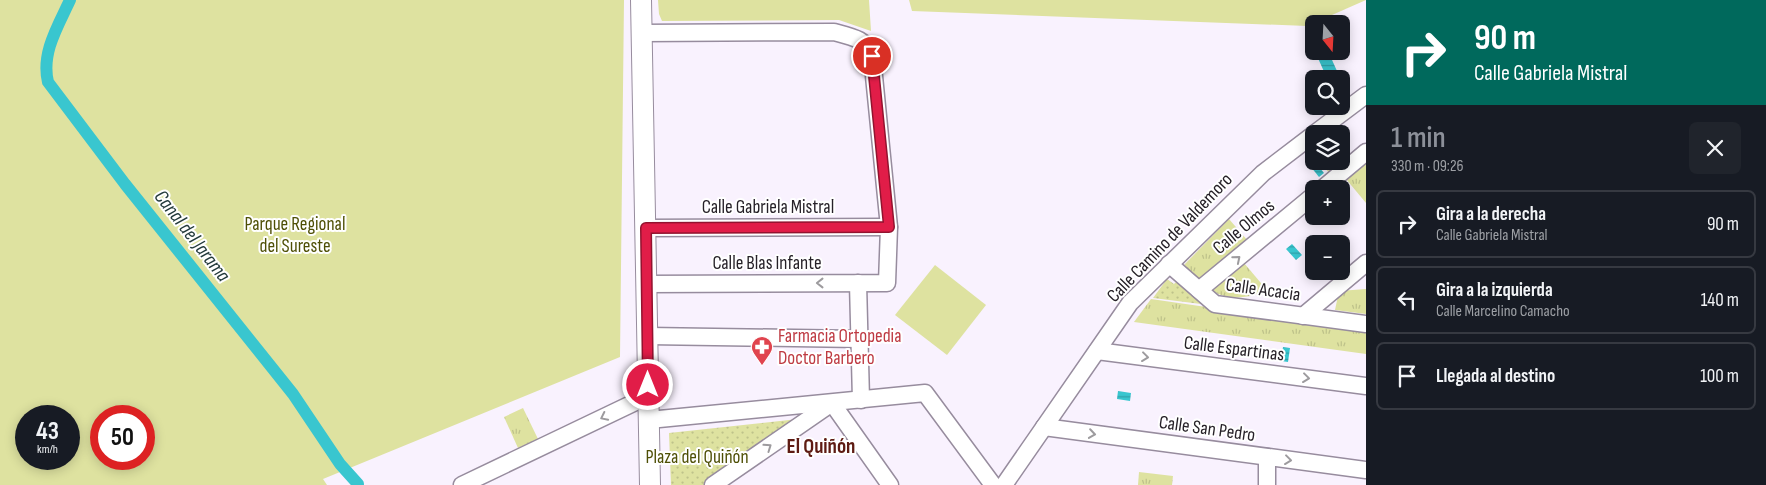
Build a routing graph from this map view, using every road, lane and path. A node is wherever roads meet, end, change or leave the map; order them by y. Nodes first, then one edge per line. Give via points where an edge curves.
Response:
1 (641, 0) edge
2 (641, 33) junction
3 (1366, 95) edge
4 (1326, 125) edge
5 (1305, 141) edge
6 (1366, 152) edge
7 (1333, 180) edge
8 (1305, 202) edge
9 (889, 227) junction
10 (646, 228) junction
11 (1366, 263) edge
12 (1169, 264) junction
13 (858, 283) junction
14 (647, 284) junction
15 (1199, 290) junction
16 (1303, 316) junction
17 (1366, 324) edge
18 (648, 336) junction
19 (858, 339) junction
20 (1097, 351) junction
21 (1366, 386) edge
22 (648, 396) junction
23 (861, 400) junction
24 (832, 403) junction
25 (649, 420) junction
26 (1044, 427) junction
27 (1267, 457) junction
28 (1366, 470) edge
29 (462, 485) edge
30 (650, 485) edge
31 (714, 485) edge
32 (890, 485) edge
33 (994, 485) edge
34 (1004, 485) edge
35 (1267, 485) edge

1 - 2 main road
2 - 9 street via 834,32 864,42 872,56
2 - 10 main road
3 - 4 street, Calle Camino de Valdemoro
5 - 12 street, Calle Camino de Valdemoro via 1263,173
6 - 7 street
15 -> 8 street, Calle Olmos
9 - 10 street, Calle Gabriela Mistral
9 - 13 street, Calle Blas Infante via 887,283
10 - 14 main road
11 - 16 street
12 - 15 street, Calle Acacia
12 - 20 street, Calle Camino de Valdemoro via 1130,303
13 -> 14 street, Calle Blas Infante
13 - 19 street
14 - 18 main road
15 - 16 street, Calle Acacia via 1215,304
16 - 17 street, Calle Acacia
18 - 19 street
18 - 22 main road
19 - 23 street
20 -> 21 street, Calle Espartinas
20 - 26 street, Calle Camino de Valdemoro
22 - 25 main road
22 -> 29 street
23 - 24 street
23 - 33 street via 925,393
24 - 25 street
31 -> 24 street
24 - 32 street
25 - 30 main road
26 -> 27 street, Calle San Pedro
26 - 34 street, Calle Camino de Valdemoro
27 -> 28 street, Calle San Pedro
27 - 35 street

